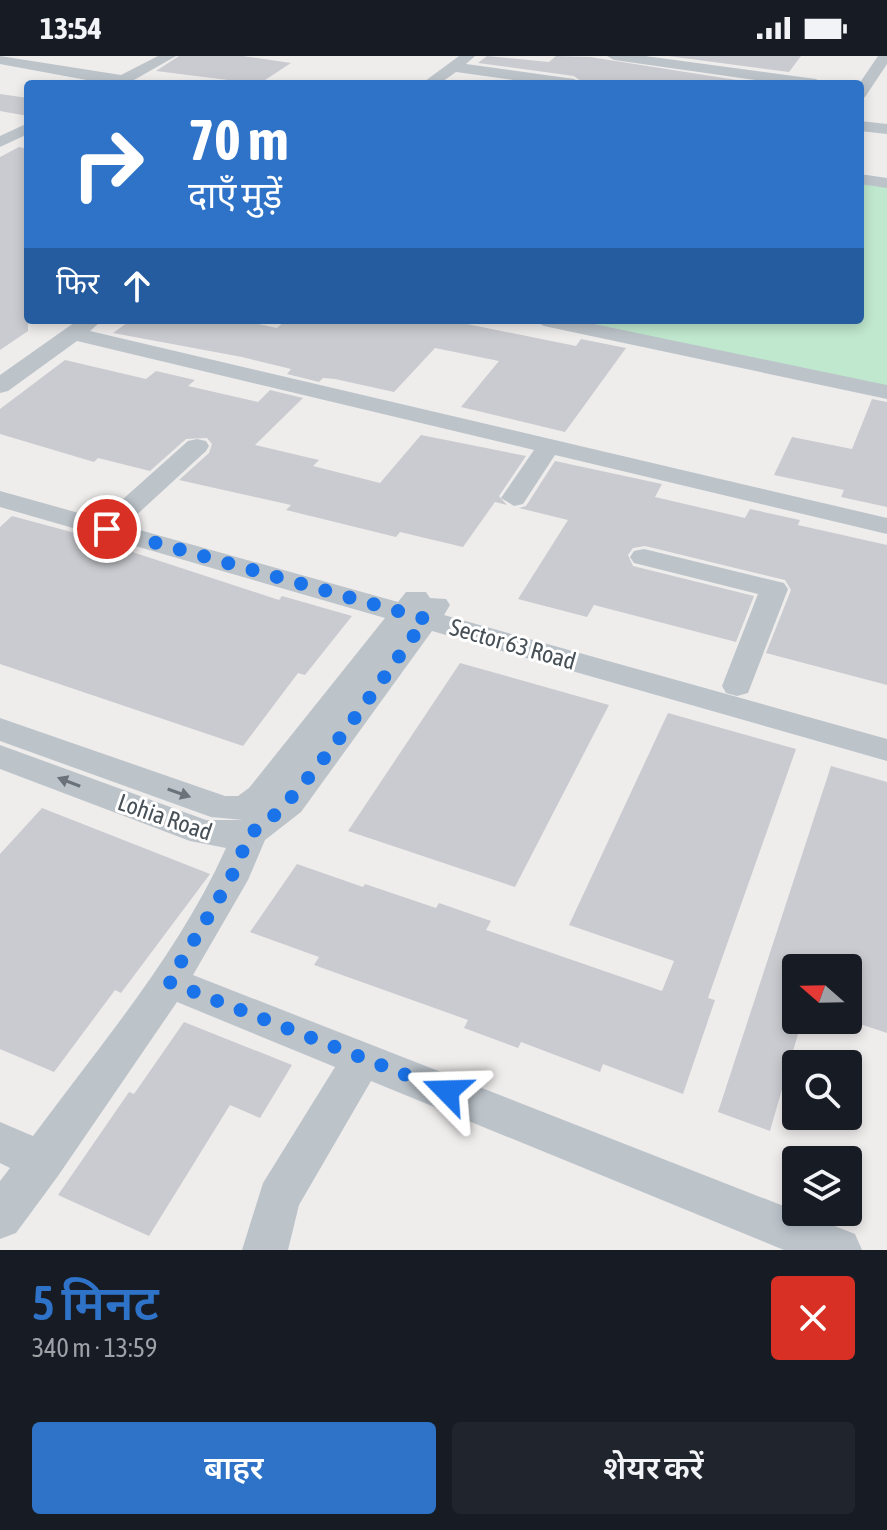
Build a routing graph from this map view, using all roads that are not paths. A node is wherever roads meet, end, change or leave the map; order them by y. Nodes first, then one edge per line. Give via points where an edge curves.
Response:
1 (169, 56) edge
2 (468, 56) edge
3 (614, 56) edge
4 (885, 56) edge
5 (4, 60) edge
6 (454, 67) junction
7 (109, 80) edge
8 (124, 80) edge
9 (435, 80) edge
10 (546, 80) edge
11 (787, 80) edge
12 (864, 87) edge
13 (864, 91) edge
14 (887, 94) edge
15 (864, 126) edge
16 (887, 129) edge
17 (24, 130) edge
18 (0, 142) edge
19 (864, 173) edge
20 (887, 177) edge
21 (864, 180) edge
22 (887, 183) edge
23 (563, 324) edge
24 (84, 327) edge
25 (0, 386) edge
26 (887, 392) edge
27 (197, 446) dead end
28 (549, 446) junction
29 (0, 479) edge
30 (514, 498) dead end
31 (0, 499) edge
32 (122, 514) junction
33 (887, 526) edge
34 (644, 557) dead end
35 (421, 608) junction
36 (737, 686) junction
37 (0, 729) edge
38 (887, 729) edge
39 (887, 750) edge
40 (0, 756) edge
41 (251, 832) junction
42 (169, 982) junction
43 (363, 1058) junction
44 (0, 1142) edge
45 (16, 1190) edge
46 (265, 1250) edge
47 (839, 1250) edge

1 - 8 street
2 - 6 street
3 - 11 street
4 - 12 street
5 - 7 street
6 - 9 street
6 - 10 street
13 - 14 street
15 - 16 street
17 - 18 street
19 - 20 street
21 - 22 street
23 - 26 street
24 - 25 street
24 - 28 street
27 - 32 street
28 - 30 street
28 - 33 street
29 - 32 street, Sector 63 Road
31 - 35 street, Sector 63 Road
32 - 35 street, Sector 63 Road
34 - 36 street via 774,589
35 - 36 street, Sector 63 Road
37 -> 35 street, Lohia Road via 223,808 244,808 261,797
35 - 39 street, Sector 63 Road
35 - 41 street via 289,803
36 - 38 street, Sector 63 Road
41 -> 40 street, Lohia Road via 230,838 202,832
41 - 42 street via 230,880
42 - 43 street
42 - 45 street
43 - 46 street via 279,1198
43 - 47 street
44 - 45 street

